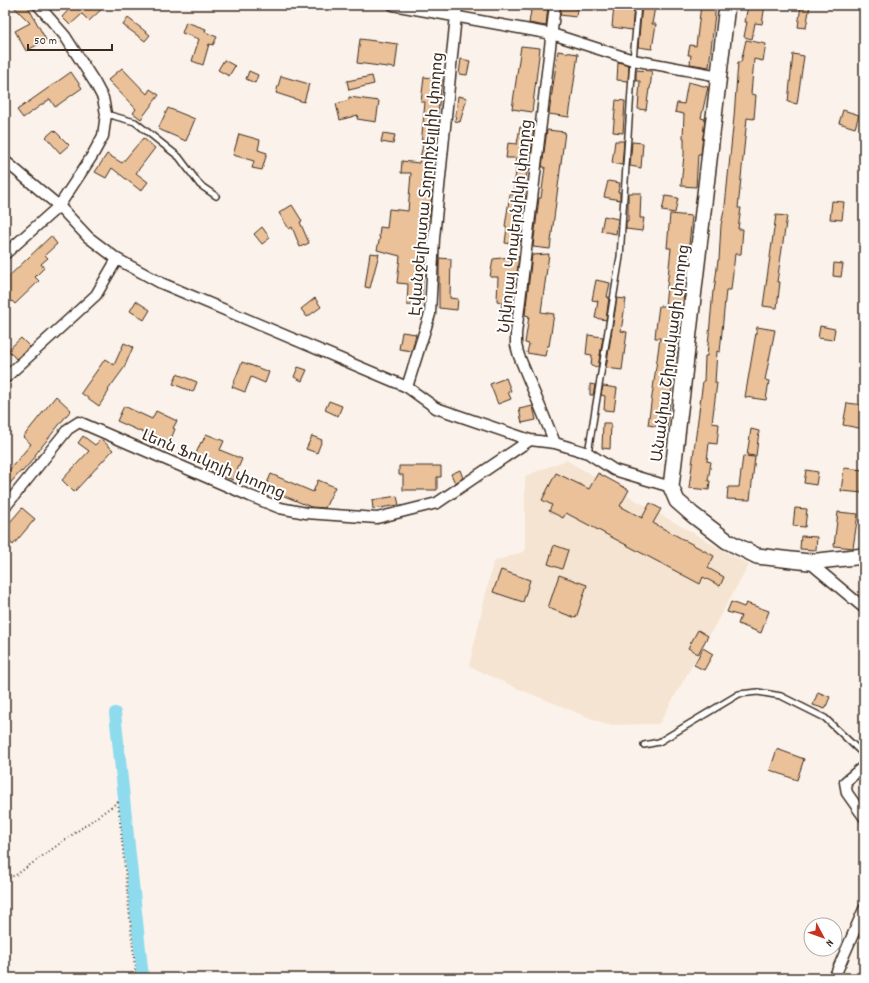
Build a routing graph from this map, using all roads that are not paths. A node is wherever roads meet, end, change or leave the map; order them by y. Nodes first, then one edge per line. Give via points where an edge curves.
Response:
1 (38, 5) edge
2 (394, 5) edge
3 (457, 5) edge
4 (554, 5) edge
5 (638, 5) edge
6 (726, 5) edge
7 (455, 16) junction
8 (552, 34) junction
9 (633, 60) junction
10 (719, 76) junction
11 (106, 114) junction
12 (5, 160) edge
13 (216, 196) dead end
14 (59, 206) junction
15 (5, 254) edge
16 (117, 258) junction
17 (5, 378) edge
18 (407, 387) junction
19 (530, 440) junction
20 (555, 443) junction
21 (588, 453) junction
22 (672, 487) junction
23 (5, 507) edge
24 (864, 556) edge
25 (809, 562) junction
26 (864, 608) edge
27 (644, 745) dead end
28 (864, 755) edge
29 (864, 766) edge
30 (864, 817) edge
31 (864, 909) edge
32 (834, 978) edge

1 - 11 street via 65,36 95,83 103,98
2 - 7 street
3 - 7 street, Էվանջելիստա Տորրիչելլիի փողոց
4 - 8 street, Նիկոլայ Կոպերնիկի փողոց
5 - 9 lane
6 - 10 main road, Անանիա Շիրակացի փողոց
7 - 8 street
7 - 18 street, Էվանջելիստա Տորրիչելլիի փողոց via 434,238 430,314
8 - 9 street
8 - 20 street, Նիկոլայ Կոպերնիկի փողոց via 516,345
9 - 10 street
9 - 21 lane via 620,257
10 - 22 main road, Անանիա Շիրակացի փողոց
11 - 13 lane via 135,122 179,157 200,185
11 - 14 street via 103,136
12 - 14 street
14 - 15 street
14 - 16 street via 88,237
16 - 17 street via 96,295
16 - 18 street via 161,283
18 - 19 street via 436,408
19 - 20 street
19 - 23 street, Լեոն Ֆուկոյի փողոց via 437,503 377,518 306,513 280,508 79,422 68,429
20 - 21 street
21 - 22 street via 614,470
22 - 25 main road via 677,501 727,541 744,551 757,556
24 - 25 main road
25 - 26 street
27 - 28 lane via 659,742 738,694 758,692 781,696 825,718
29 - 30 street via 845,782 847,793
31 - 32 street

